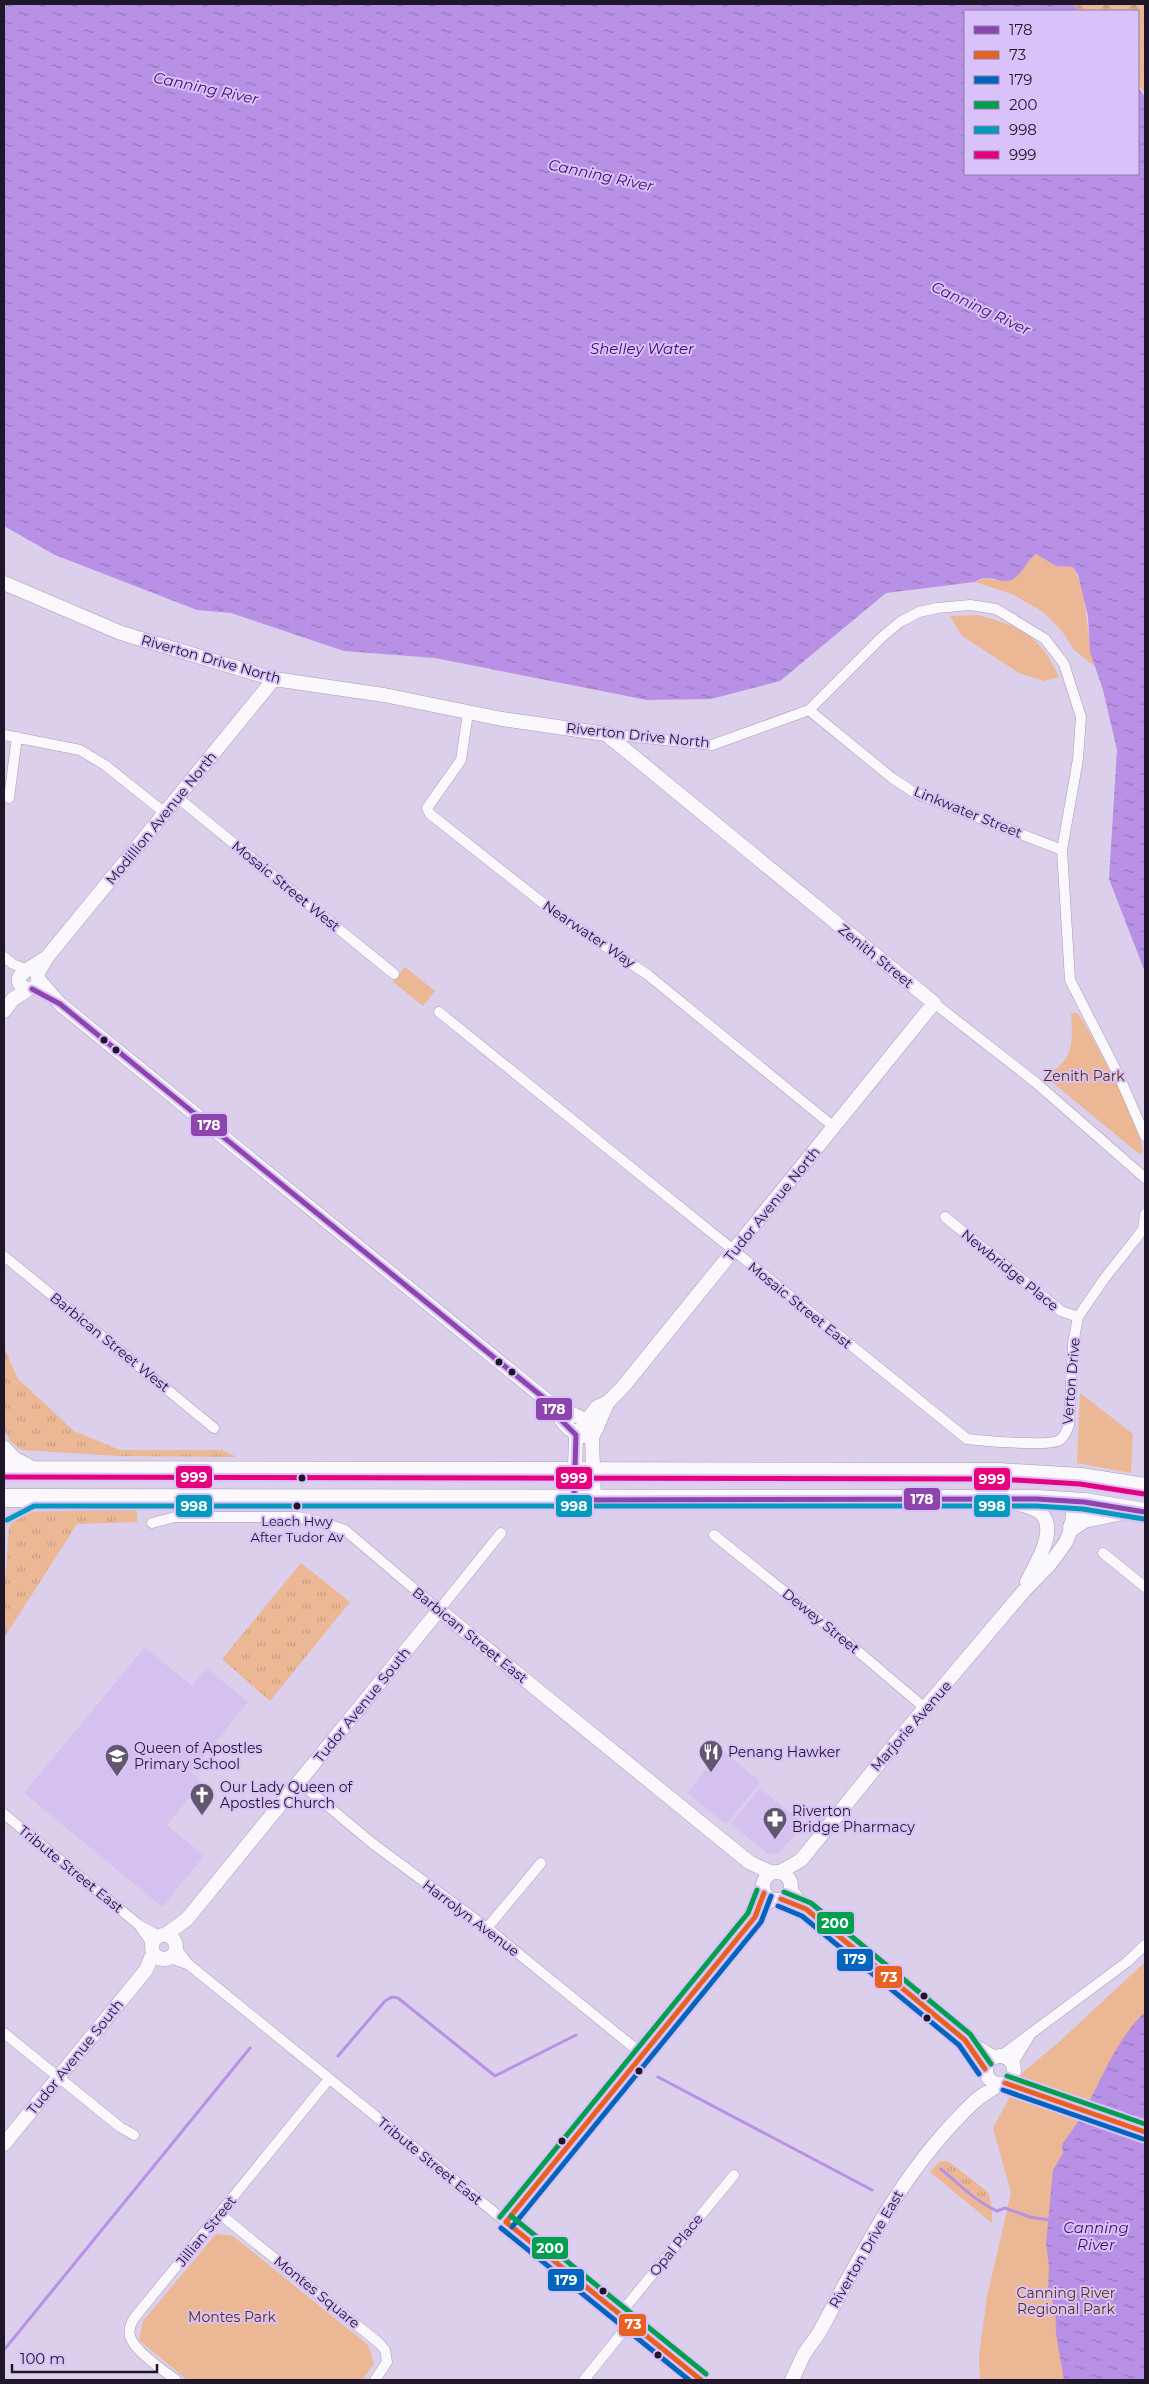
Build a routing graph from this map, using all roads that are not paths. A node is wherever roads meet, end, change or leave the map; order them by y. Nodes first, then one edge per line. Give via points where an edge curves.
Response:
1 (4, 583) edge
2 (274, 679) junction
3 (809, 710) junction
4 (468, 713) junction
5 (606, 734) junction
6 (4, 736) edge
7 (17, 737) junction
8 (9, 798) dead end
9 (178, 798) junction
10 (165, 813) junction
11 (1062, 850) junction
12 (4, 957) edge
13 (394, 974) dead end
14 (29, 979) junction
15 (934, 1003) junction
16 (4, 1011) edge
17 (440, 1012) dead end
18 (834, 1127) junction
19 (1145, 1136) edge
20 (1145, 1178) edge
21 (1145, 1214) edge
22 (945, 1217) dead end
23 (1144, 1230) edge
24 (733, 1252) junction
25 (4, 1256) edge
26 (1078, 1318) junction
27 (550, 1403) junction
28 (214, 1428) dead end
29 (591, 1428) junction
30 (576, 1434) junction
31 (1066, 1435) joint
32 (4, 1450) edge
33 (4, 1470) edge
34 (32, 1470) junction
35 (574, 1471) junction
36 (593, 1471) junction
37 (1036, 1473) junction
38 (1145, 1487) edge
39 (4, 1498) edge
40 (32, 1499) junction
41 (574, 1500) junction
42 (594, 1500) junction
43 (1004, 1500) junction
44 (1068, 1501) junction
45 (1138, 1511) edge
46 (4, 1513) edge
47 (152, 1523) dead end
48 (1072, 1527) junction
49 (501, 1533) dead end
50 (714, 1535) dead end
51 (1103, 1553) dead end
52 (1145, 1586) edge
53 (1023, 1592) junction
54 (439, 1610) junction
55 (926, 1709) junction
56 (299, 1782) junction
57 (4, 1814) edge
58 (541, 1863) dead end
59 (777, 1887) junction
60 (487, 1928) junction
61 (1145, 1945) edge
62 (164, 1947) junction
63 (4, 2033) edge
64 (642, 2054) junction
65 (999, 2064) junction
66 (59, 2078) junction
67 (329, 2079) junction
68 (1002, 2084) junction
69 (1043, 2096) junction
70 (975, 2100) junction
71 (1145, 2132) edge
72 (134, 2134) dead end
73 (4, 2144) edge
74 (734, 2175) dead end
75 (220, 2214) junction
76 (506, 2222) junction
77 (619, 2315) junction
78 (629, 2324) junction
79 (819, 2333) junction
80 (698, 2379) edge
81 (176, 2380) edge
82 (375, 2380) edge
83 (584, 2380) edge
84 (792, 2380) edge
85 (802, 2380) edge

1 - 2 street, Riverton Drive North via 121,633
2 - 4 street, Riverton Drive North via 384,695
2 - 9 street, Modillion Avenue North
3 - 5 street, Riverton Drive North via 712,745
3 - 11 street, Linkwater Street via 915,793
3 - 11 street, Riverton Drive North via 900,622 919,612 954,605 996,609 1045,639 1070,678 1081,717 1078,759
4 - 5 street, Riverton Drive North
4 - 18 street, Nearwater Way via 461,760 427,808 430,814 552,911 648,975
5 - 15 street, Zenith Street
6 - 7 street
7 - 8 street
7 - 10 street via 80,750 105,765
9 - 10 street, Modillion Avenue North
9 - 13 street, Mosaic Street West
10 - 14 street, Modillion Avenue North
11 - 19 street, Riverton Drive North via 1070,980 1119,1076
12 - 14 street
14 - 16 street, Modillion Avenue North
14 - 27 street
15 - 18 street, Tudor Avenue North
15 - 20 street, Zenith Street via 1035,1082
17 - 24 street, Mosaic Street East
18 - 24 street, Tudor Avenue North
21 - 23 street
22 - 26 street, Newbridge Place via 1061,1312
23 - 26 street, Verton Drive via 1104,1279
24 - 29 street, Tudor Avenue North via 608,1402
24 - 31 street, Mosaic Street East via 967,1439 1057,1441
25 - 28 street, Barbican Street West
26 - 31 street, Verton Drive via 1072,1344
27 - 29 street
27 - 30 street
29 - 30 street
29 - 36 street, Tudor Avenue North
30 - 35 street
32 - 34 highway via 13,1460
33 - 34 highway
34 - 35 highway
35 - 36 highway
35 - 41 street
36 - 37 highway
36 - 42 street, Tudor Avenue North
37 - 38 highway
37 - 44 highway via 1061,1486
39 - 40 highway
40 - 41 highway
40 - 46 highway
41 - 42 highway
42 - 43 highway
43 - 44 highway
43 - 53 street, Marjorie Avenue via 1038,1511 1048,1526 1045,1546
44 - 45 highway
44 - 48 street via 1073,1511
45 - 48 highway via 1084,1519
47 - 54 street, Barbican Street East via 175,1516 298,1517 321,1522 345,1530
48 - 53 street, Marjorie Avenue via 1066,1542 1050,1564
49 - 54 street, Tudor Avenue South
50 - 55 street, Dewey Street
51 - 52 street
53 - 55 street, Marjorie Avenue
54 - 56 street, Tudor Avenue South
54 - 59 street, Barbican Street East
55 - 59 street, Marjorie Avenue
56 - 60 street, Harrolyn Avenue via 372,1843
56 - 62 street, Tudor Avenue South
57 - 62 street, Tribute Street East
58 - 60 street
59 - 64 street, Marjorie Avenue
59 - 65 street via 965,2040 971,2051
60 - 64 street, Harrolyn Avenue
61 - 65 street, Riverton Drive East via 1031,2034
62 - 66 street, Tudor Avenue South
62 - 67 street, Tribute Street East
63 - 66 street
64 - 76 street, Marjorie Avenue
65 - 68 street, Riverton Drive East via 1011,2079
65 - 68 street via 991,2082
65 - 69 street
65 - 70 street, Riverton Drive East
66 - 72 street via 120,2127
66 - 73 street, Tudor Avenue South
67 - 75 street, Jillian Street
67 - 76 street, Tribute Street East
68 - 69 street
68 - 70 street, Riverton Drive East
69 - 71 street
70 - 79 street, Riverton Drive East via 895,2195
74 - 77 street, Opal Place
75 - 81 street, Jillian Street via 134,2317 130,2327 134,2345
75 - 82 street, Montes Square via 379,2343 385,2350 387,2362
76 - 77 street, Tribute Street East
77 - 78 street, Tribute Street East
78 - 80 street, Tribute Street East
78 - 83 street
79 - 84 street, Riverton Drive East via 804,2354
79 - 85 street, Riverton Drive East via 812,2360

